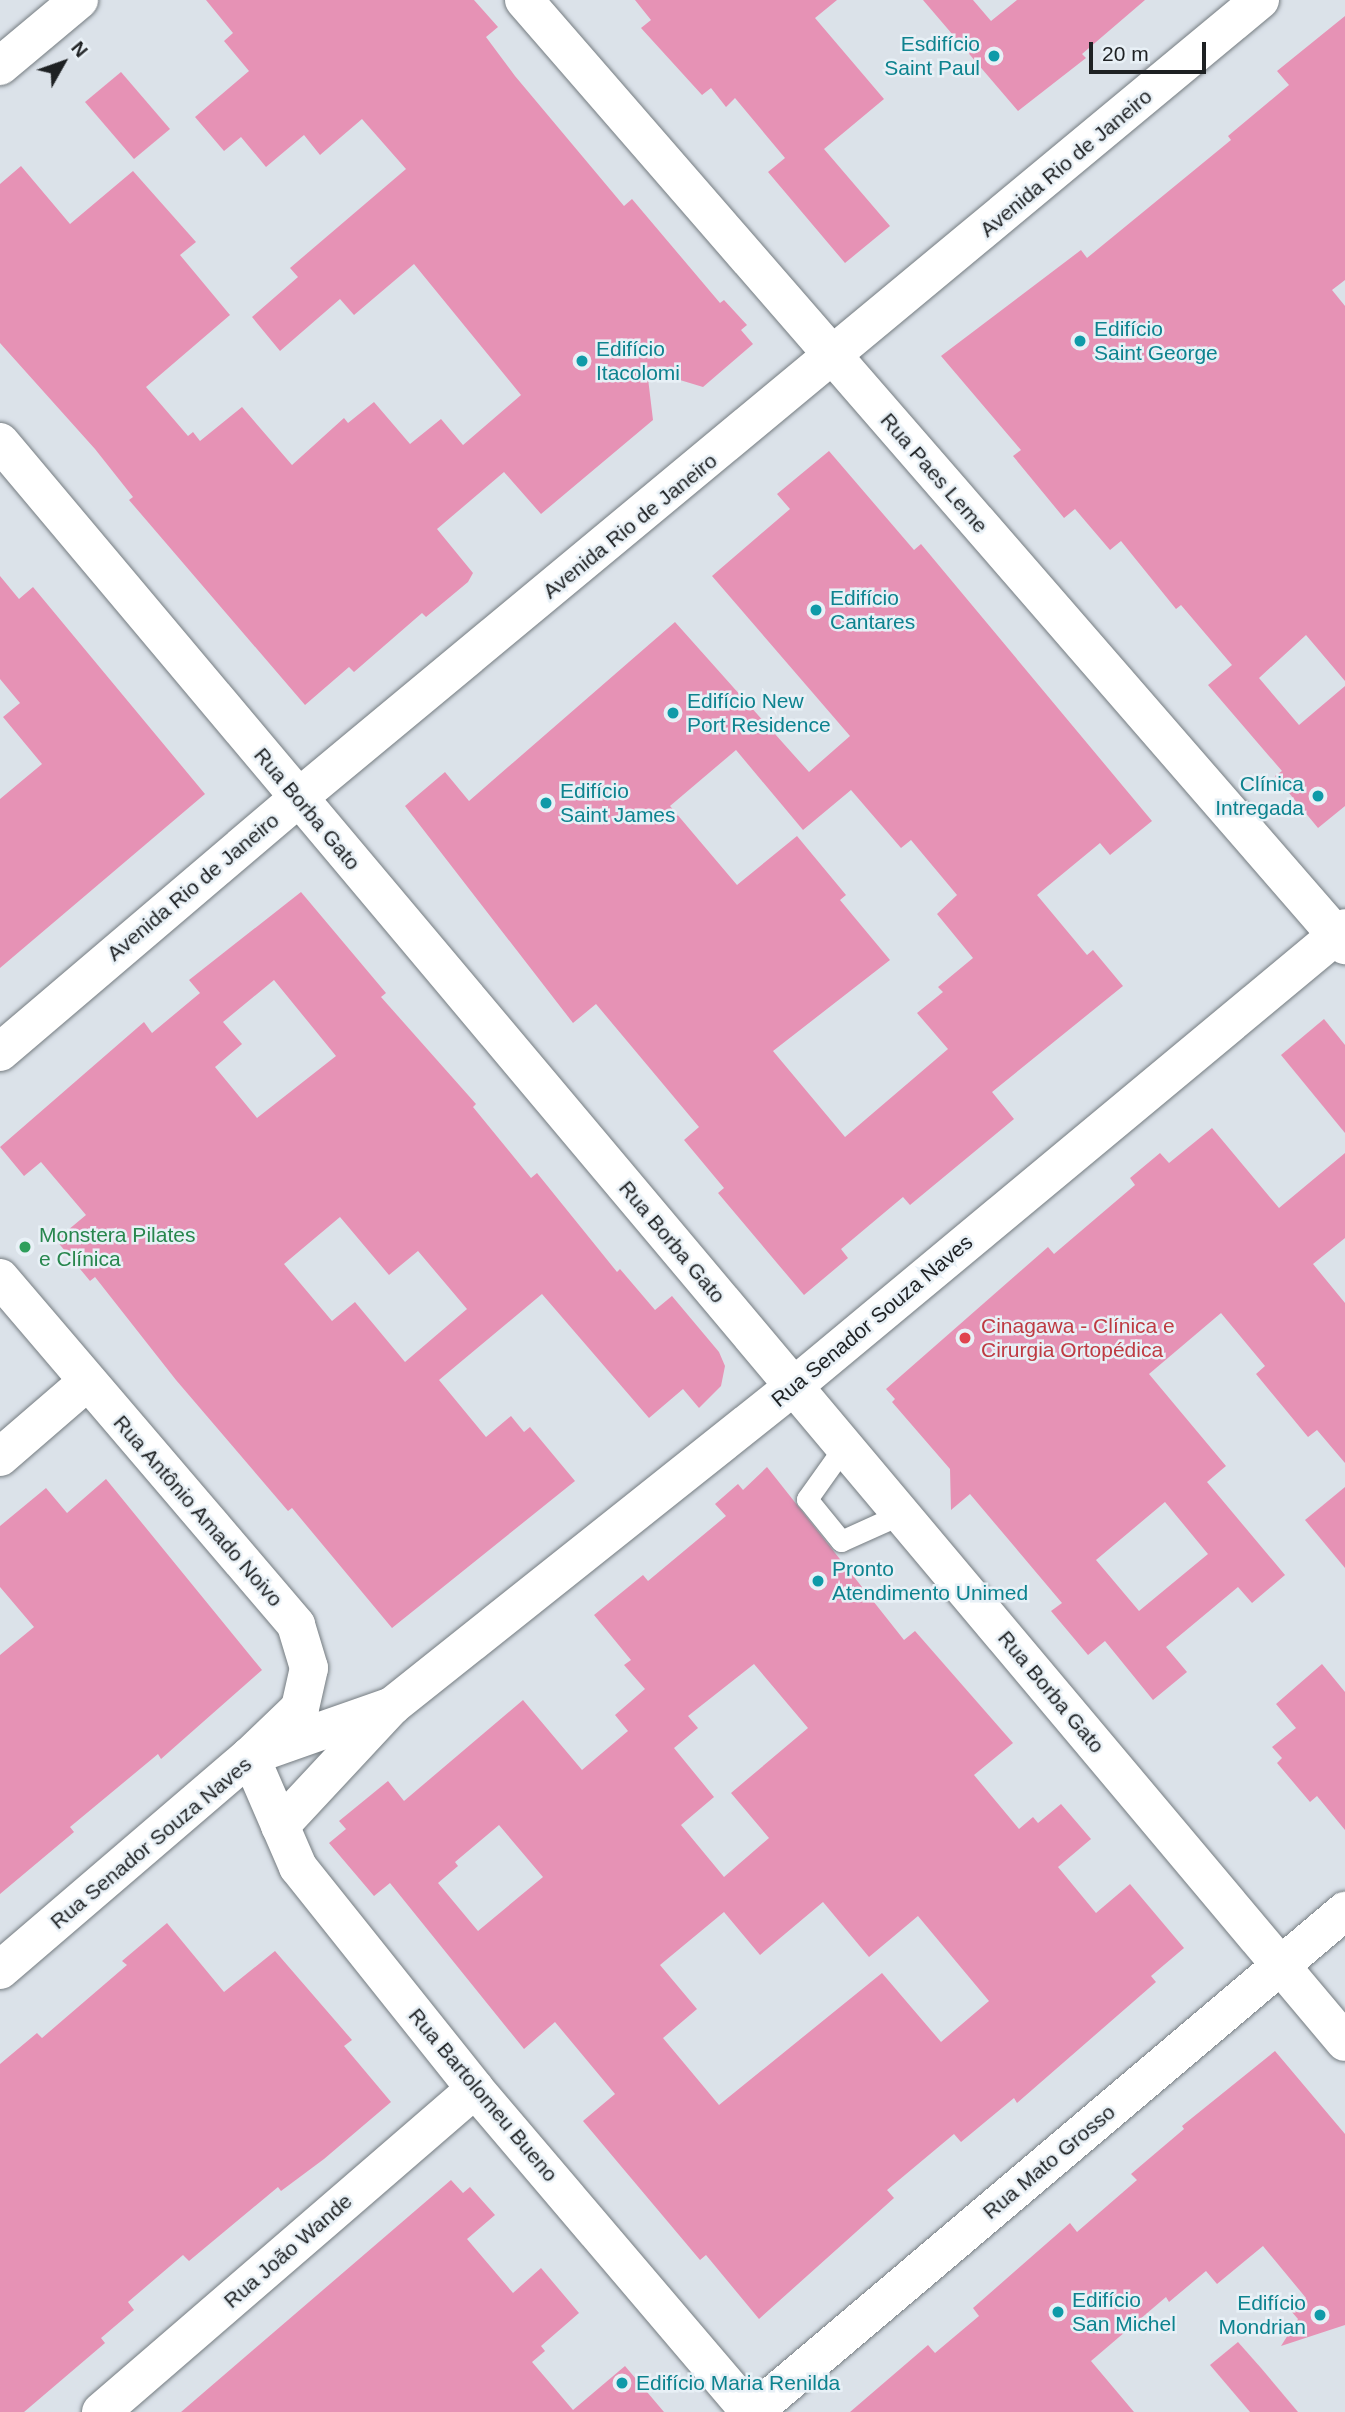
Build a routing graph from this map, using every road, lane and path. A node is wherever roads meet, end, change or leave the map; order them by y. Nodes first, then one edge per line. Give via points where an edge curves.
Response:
1 (79, 0) edge
2 (524, 0) edge
3 (1260, 0) edge
4 (0, 66) edge
5 (834, 358) junction
6 (0, 442) edge
7 (298, 798) junction
8 (1342, 936) edge
9 (0, 1052) edge
10 (0, 1278) edge
11 (87, 1382) junction
12 (794, 1386) junction
13 (844, 1447) junction
14 (0, 1457) edge
15 (901, 1514) junction
16 (391, 1706) junction
17 (250, 1756) junction
18 (280, 1826) junction
19 (1345, 1911) edge
20 (1280, 1966) junction
21 (0, 1970) edge
22 (1345, 2042) edge
23 (475, 2089) junction
24 (101, 2412) edge
25 (752, 2412) edge

1 - 4 street
2 - 5 street, Rua Paes Leme
3 - 5 street, Avenida Rio de Janeiro
5 - 7 street, Avenida Rio de Janeiro
5 - 8 street, Rua Paes Leme
6 - 7 street, Rua Borba Gato
7 - 9 street, Avenida Rio de Janeiro
7 - 12 street, Rua Borba Gato
8 - 12 street, Rua Senador Souza Naves
10 - 11 street, Rua Antônio Amado Noivo
11 - 14 street
11 - 17 street, Rua Antônio Amado Noivo via 296,1625 309,1668 300,1708
12 - 13 street, Rua Borba Gato
12 - 16 street, Rua Senador Souza Naves
13 - 15 street, Rua Borba Gato
13 - 15 lane via 807,1499 841,1541
15 - 20 street, Rua Borba Gato
16 - 17 street, Rua Senador Souza Naves
16 - 18 street, Rua Senador Souza Naves
17 - 18 street, Rua Bartolomeu Bueno
17 - 21 street, Rua Senador Souza Naves
18 - 23 street, Rua Bartolomeu Bueno via 298,1867
19 - 20 street, Rua Mato Grosso
20 - 22 street, Rua Borba Gato
20 - 25 street, Rua Mato Grosso
23 - 24 street, Rua João Wande
23 - 25 street, Rua Bartolomeu Bueno

